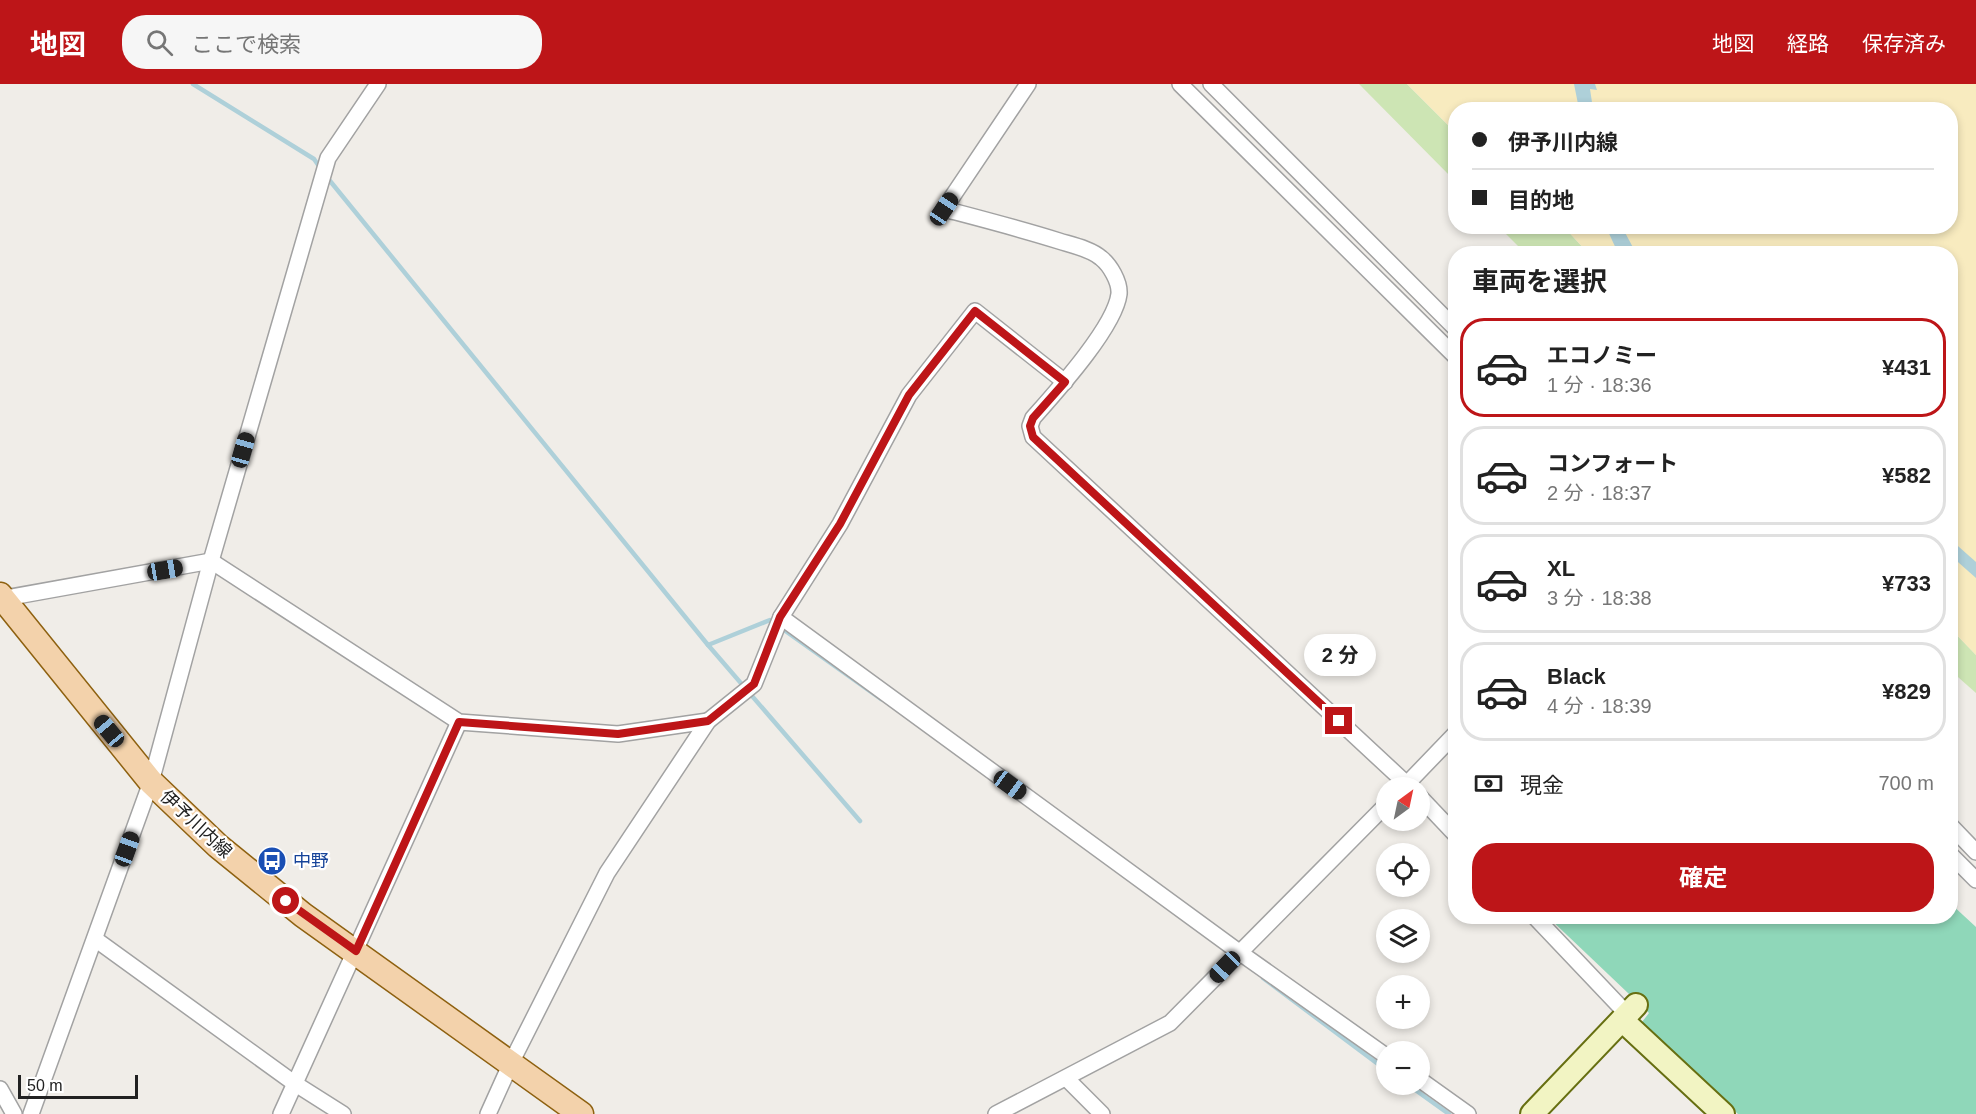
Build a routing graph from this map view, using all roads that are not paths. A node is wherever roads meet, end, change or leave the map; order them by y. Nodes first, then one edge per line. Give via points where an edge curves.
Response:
1 (378, 84) edge
2 (1028, 84) edge
3 (1180, 84) edge
4 (1211, 84) edge
5 (1448, 321) edge
6 (1448, 349) edge
7 (1065, 382) junction
8 (211, 561) junction
9 (1, 598) edge
10 (780, 617) junction
11 (708, 721) junction
12 (459, 722) junction
13 (1448, 742) edge
14 (1397, 777) edge
15 (1415, 777) edge
16 (152, 782) junction
17 (1430, 808) edge
18 (1376, 815) edge
19 (1448, 827) edge
20 (1958, 833) edge
21 (1976, 852) edge
22 (1958, 862) edge
23 (1976, 880) edge
24 (1542, 924) edge
25 (95, 939) junction
26 (356, 951) junction
27 (1239, 952) junction
28 (1628, 1013) junction
29 (1376, 1049) edge
30 (511, 1063) junction
31 (1066, 1078) junction
32 (294, 1083) junction
33 (1430, 1087) edge
34 (0, 1089) edge
35 (14, 1114) edge
36 (31, 1114) edge
37 (281, 1114) edge
38 (342, 1114) edge
39 (488, 1114) edge
40 (581, 1114) edge
41 (996, 1114) edge
42 (1102, 1114) edge
43 (1468, 1114) edge
44 (1532, 1114) edge
45 (1723, 1114) edge

1 - 8 street via 328,158
2 - 7 street via 944,209 1076,246 1100,256 1110,266 1119,293 1113,313
3 - 6 street
4 - 5 street
7 - 10 street via 975,311 909,395 840,524
7 - 14 street via 1033,418 1033,437
8 - 9 street
8 - 12 street
8 - 16 street
9 - 16 main road, 伊予川内線
10 - 11 street via 754,684
10 - 27 street
11 - 12 street via 618,734
11 - 30 street via 607,873
12 - 26 street
13 - 15 street
16 - 25 street
16 - 26 main road, 伊予川内線 via 218,846 303,915
17 - 19 street
18 - 27 street
20 - 21 street
22 - 23 street
24 - 28 street
25 - 32 street
25 - 36 street
26 - 30 main road, 伊予川内線
26 - 32 street
27 - 29 street
27 - 31 street via 1170,1023
28 - 44 street
28 - 45 street
30 - 39 street
30 - 40 main road, 伊予川内線
31 - 41 street
31 - 42 street
32 - 37 street
32 - 38 street
33 - 43 street
34 - 35 street

